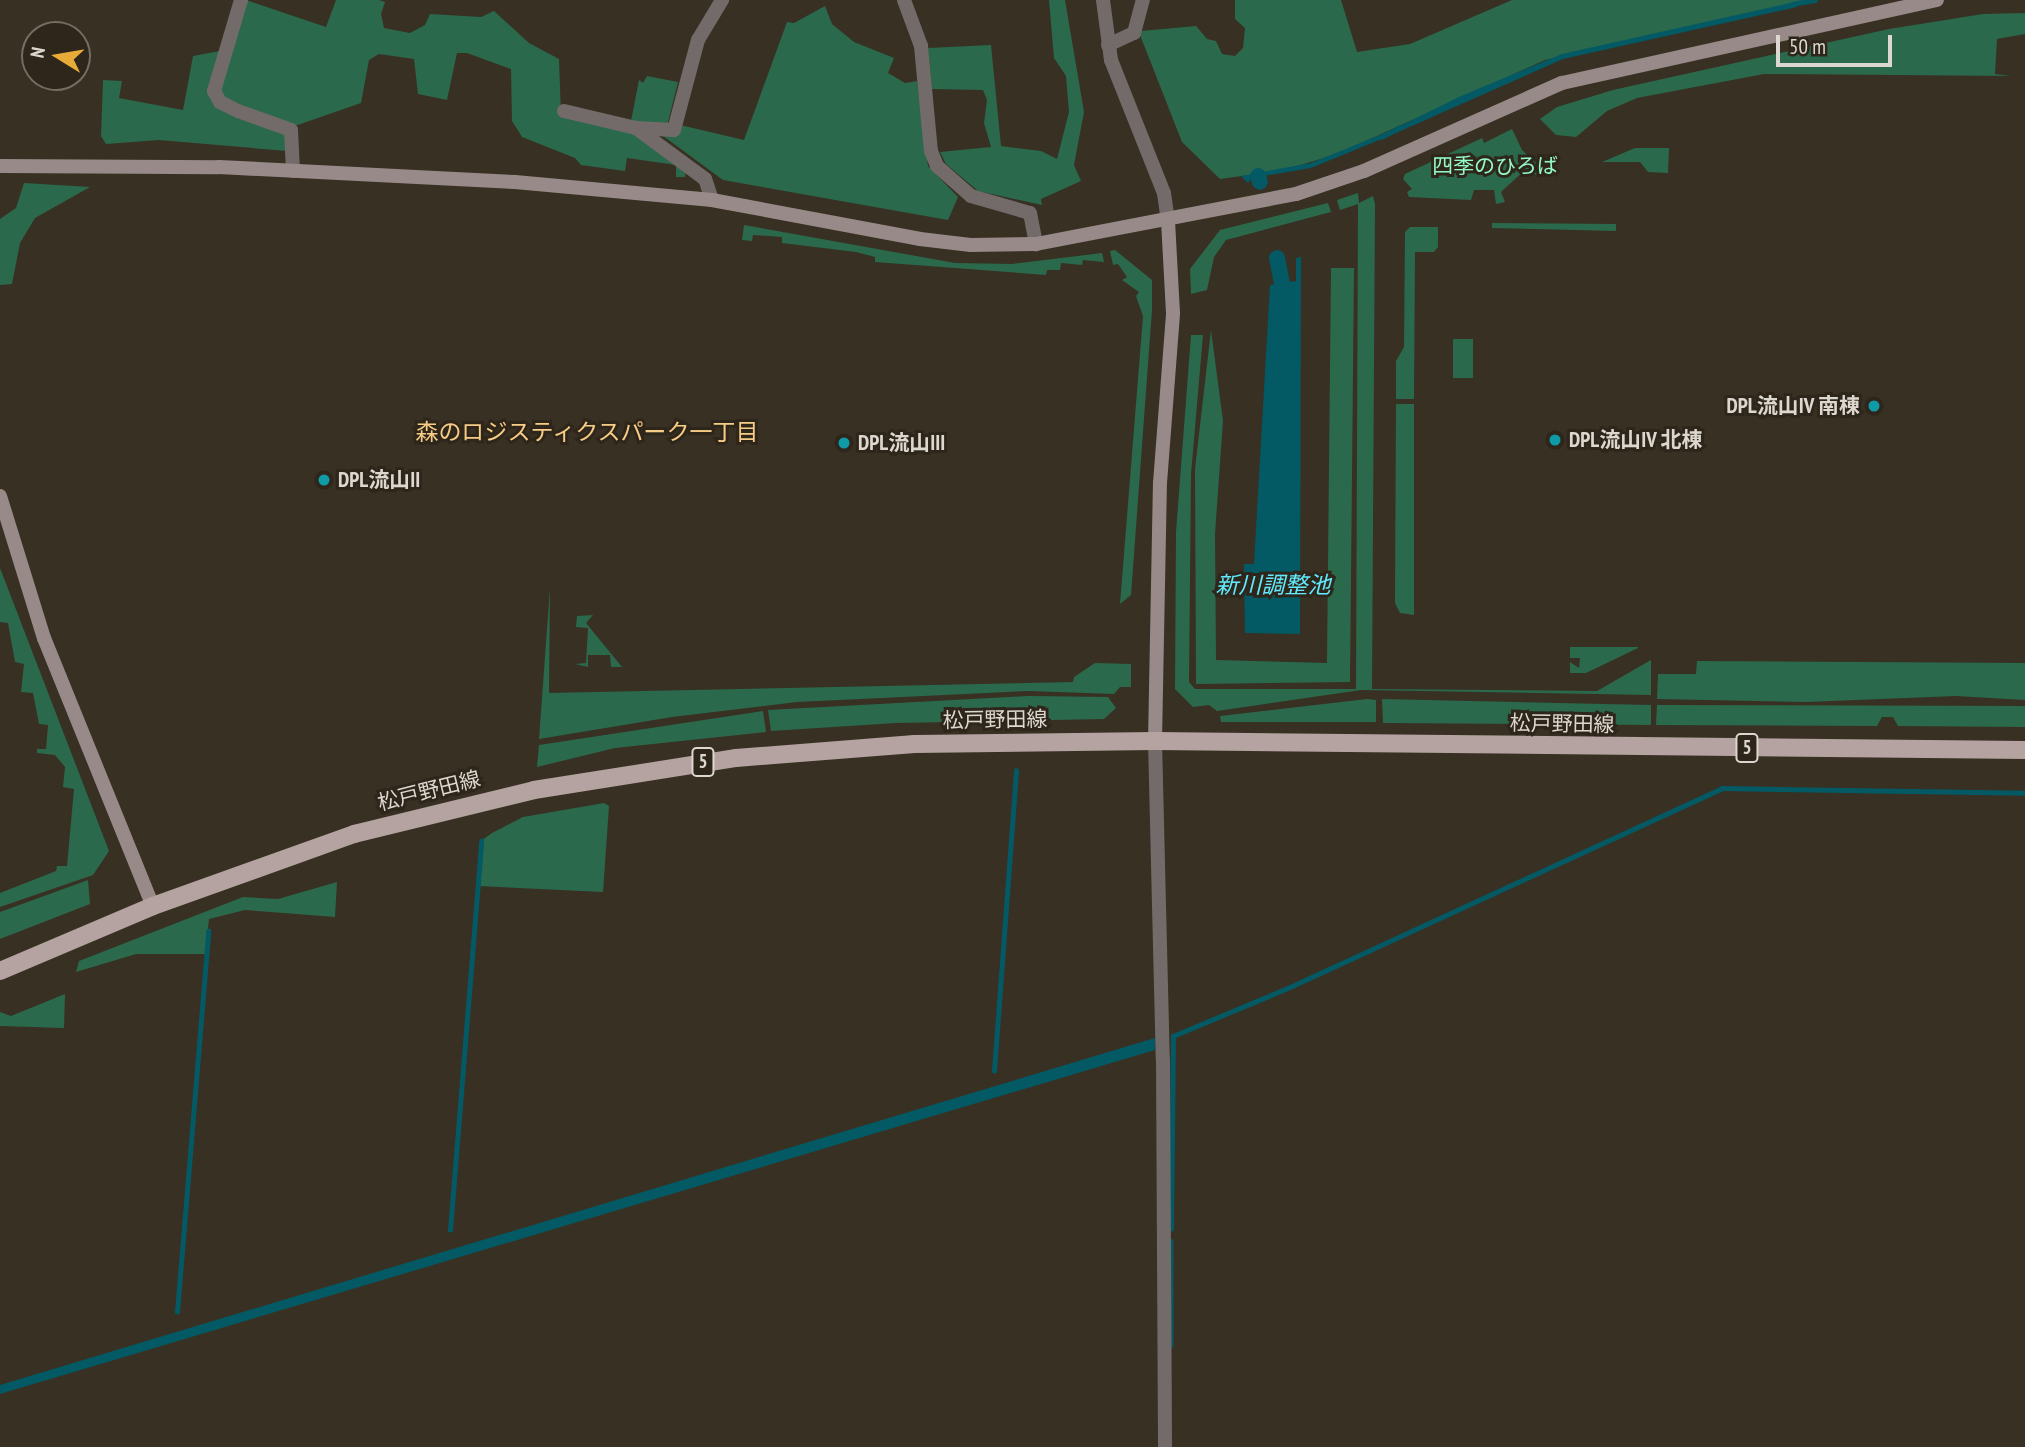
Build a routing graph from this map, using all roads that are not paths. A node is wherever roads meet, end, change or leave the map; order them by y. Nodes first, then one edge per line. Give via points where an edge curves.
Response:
1 (241, 0) edge
2 (722, 0) edge
3 (904, 0) edge
4 (1103, 0) edge
5 (1143, 0) edge
6 (1937, 0) edge
7 (1108, 45) junction
8 (564, 111) dead end
9 (636, 128) junction
10 (0, 166) edge
11 (293, 171) junction
12 (712, 200) junction
13 (1168, 221) junction
14 (1036, 244) junction
15 (0, 496) edge
16 (1155, 741) junction
17 (2025, 750) edge
18 (153, 906) junction
19 (0, 971) edge
20 (1165, 1447) edge

1 - 11 street via 214,91 220,102 291,130
2 - 9 street via 698,40 674,130
3 - 14 street via 920,46 931,151 937,166 971,196 1030,213
4 - 7 street
5 - 7 street via 1134,33
6 - 13 street via 1562,83 1364,172 1267,201
7 - 13 street via 1164,193
8 - 9 street
9 - 12 street via 705,179
10 - 11 street
11 - 12 street via 515,182
12 - 14 street via 920,239 971,245
13 - 14 street
13 - 16 street via 1172,313 1160,483
15 - 18 street via 44,638
16 - 17 main road, 松戸野田線 / 5
16 - 18 main road, 松戸野田線 / 5 via 914,744 736,758 620,774 354,834
16 - 20 street
18 - 19 main road, 松戸野田線 / 5

